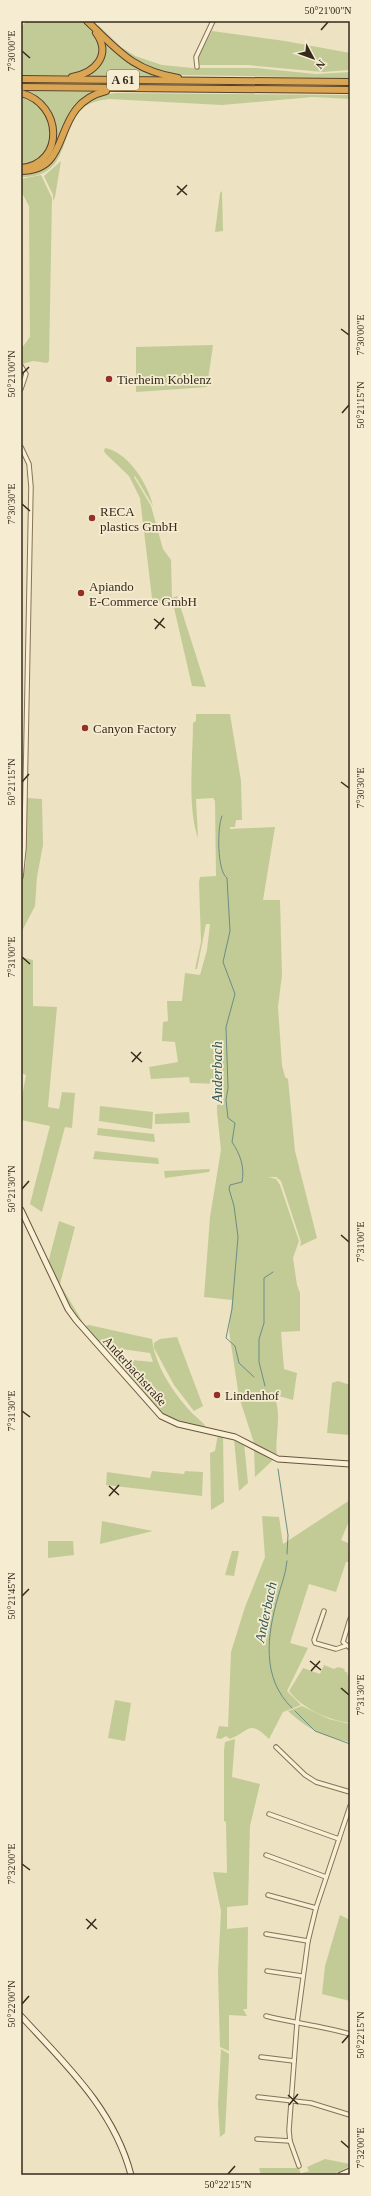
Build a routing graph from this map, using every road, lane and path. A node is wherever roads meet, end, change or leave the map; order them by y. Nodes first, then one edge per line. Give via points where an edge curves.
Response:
1 (84, 21) edge
2 (87, 21) edge
3 (213, 21) edge
4 (197, 67) dead end
5 (21, 79) edge
6 (52, 79) junction
7 (194, 81) junction
8 (350, 82) edge
9 (21, 87) edge
10 (113, 89) junction
11 (350, 90) edge
12 (21, 94) edge
13 (21, 168) edge
14 (21, 171) edge
15 (21, 366) edge
16 (21, 389) edge
17 (22, 450) edge
18 (21, 877) edge
19 (21, 1210) edge
20 (350, 1464) edge
21 (324, 1611) dead end
22 (350, 1619) edge
23 (345, 1646) junction
24 (350, 1648) edge
25 (276, 1747) dead end
26 (350, 1792) edge
27 (350, 1806) edge
28 (269, 1814) dead end
29 (339, 1839) junction
30 (266, 1855) dead end
31 (326, 1876) junction
32 (268, 1895) dead end
33 (316, 1908) junction
34 (266, 1934) dead end
35 (308, 1941) junction
36 (267, 1971) dead end
37 (302, 1976) junction
38 (21, 2016) edge
39 (266, 2016) dead end
40 (297, 2023) junction
41 (350, 2034) edge
42 (261, 2057) dead end
43 (294, 2061) junction
44 (258, 2097) dead end
45 (291, 2099) junction
46 (350, 2115) edge
47 (257, 2138) dead end
48 (290, 2141) junction
49 (299, 2166) dead end
50 (350, 2171) edge
51 (131, 2175) edge
52 (341, 2175) edge

1 - 6 highway via 100,41 102,49 99,62 86,73
2 - 7 highway via 134,64 152,72
3 - 4 street via 196,57
5 - 6 highway, A 61
6 - 7 highway, A 61
7 - 8 highway, A 61
9 - 10 highway, A 61
10 - 11 highway, A 61
10 - 14 highway via 98,92 82,101 69,116 58,148 50,160 41,168
12 - 13 highway via 43,106 51,118 54,130 52,142 46,153 36,163
15 - 16 street via 26,374
17 - 18 street via 29,466 31,487 24,848
19 - 20 main road, Anderbachstraße via 68,1309 161,1416 178,1424 235,1437 278,1459
21 - 23 street via 315,1643 336,1649
22 - 23 street via 343,1642
23 - 24 street
25 - 26 street via 316,1782
27 - 29 street
28 - 29 street
29 - 31 street
30 - 31 street
31 - 33 street
32 - 33 street
33 - 35 street
34 - 35 street
35 - 37 street
36 - 37 street
37 - 40 street
38 - 51 main road via 93,2096 115,2131
39 - 40 street
40 - 41 street via 321,2025
40 - 43 street
42 - 43 street
43 - 45 street
44 - 45 street
45 - 46 street via 311,2102
45 - 48 street
47 - 48 street
48 - 49 street
50 - 52 main road

